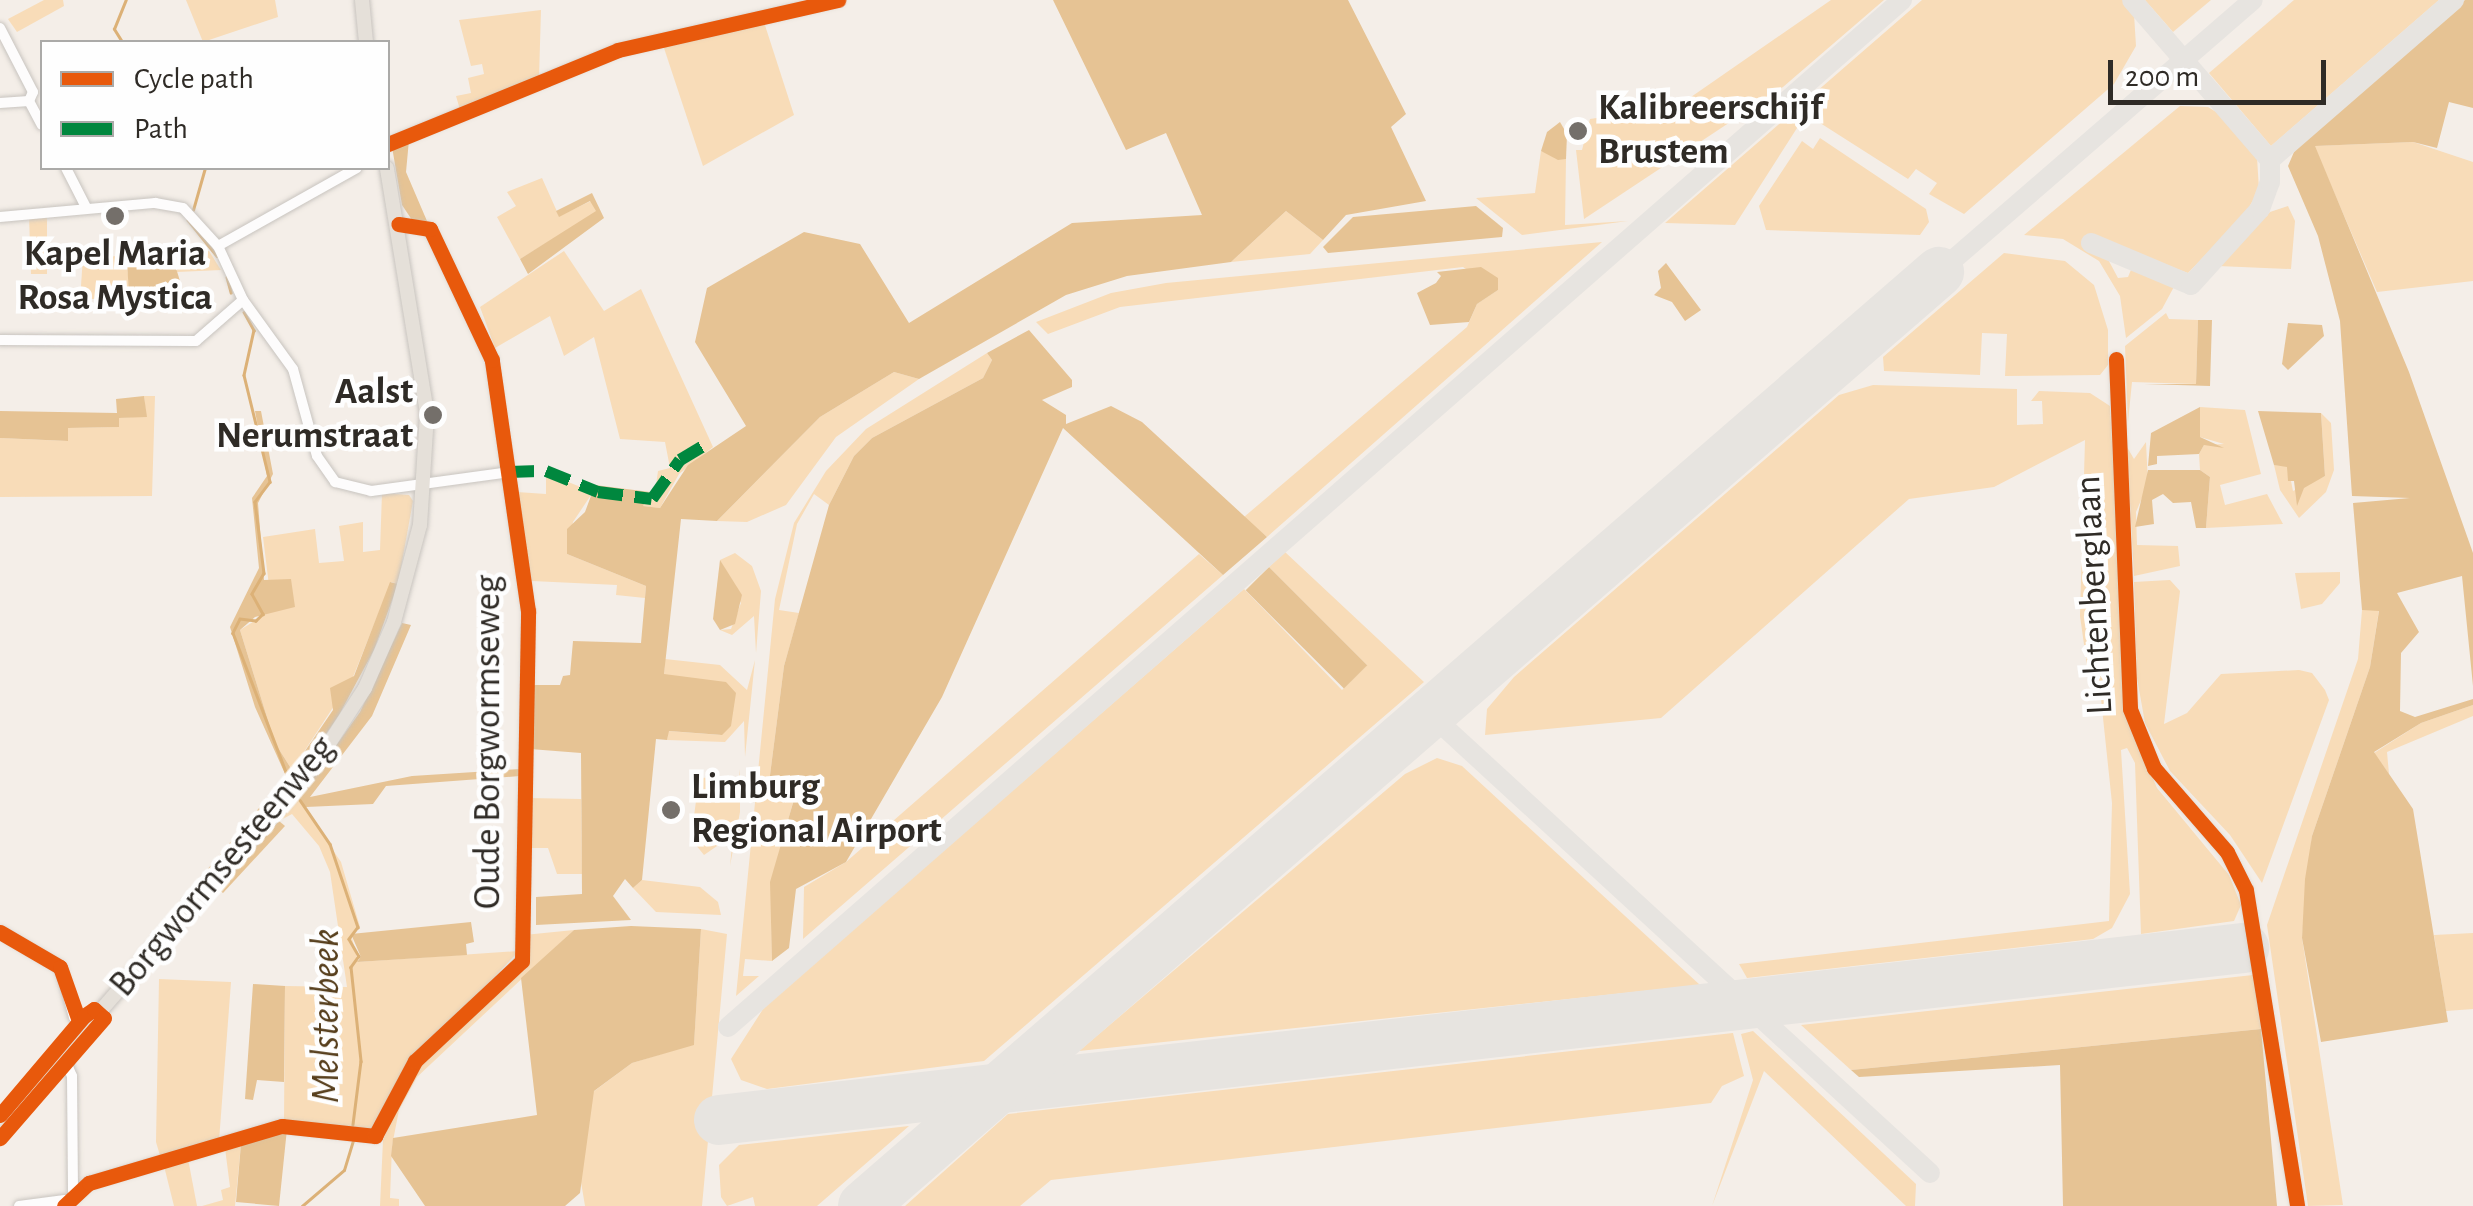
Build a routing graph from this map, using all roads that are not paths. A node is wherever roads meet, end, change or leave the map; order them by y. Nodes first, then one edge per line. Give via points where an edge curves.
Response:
1 (362, 0) edge
2 (838, 0) edge
3 (0, 28) edge
4 (366, 40) edge
5 (29, 101) junction
6 (0, 104) edge
7 (40, 120) edge
8 (390, 143) edge
9 (67, 170) edge
10 (353, 170) edge
11 (387, 170) edge
12 (86, 207) junction
13 (0, 217) edge
14 (398, 224) junction
15 (218, 246) junction
16 (243, 300) junction
17 (0, 340) edge
18 (2116, 359) dead end
19 (509, 472) junction
20 (425, 482) junction
21 (0, 932) edge
22 (86, 1029) junction
23 (63, 1054) junction
24 (0, 1126) edge
25 (67, 1199) edge
26 (19, 1206) edge
27 (2297, 1206) edge

1 - 4 main road
2 - 8 street via 618,50
3 - 5 street via 33,92
5 - 6 street
5 - 7 street
9 - 12 street
10 - 15 street
11 - 14 main road, Borgwormsesteenweg
12 - 13 street
12 - 15 street via 175,204
14 - 19 street, Oude Borgwormseweg via 430,229 475,314 492,360
14 - 20 main road, Borgwormsesteenweg via 426,384
15 - 16 street
16 - 17 street via 196,341
16 - 20 street via 293,369 327,476 357,492
18 - 27 street, Lichtenberglaan via 2130,709 2154,768 2227,852 2246,890
19 - 20 street
19 - 25 street, Oude Borgwormseweg via 528,611 522,946 514,970 408,1070 379,1134 282,1126
20 - 22 main road, Borgwormsesteenweg via 402,600 348,717 294,791
21 - 22 street via 60,967 72,1011
22 - 23 main road, Borgwormsesteenweg
23 - 24 main road, Borgwormsesteenweg
23 - 25 street via 72,1076
25 - 26 street

